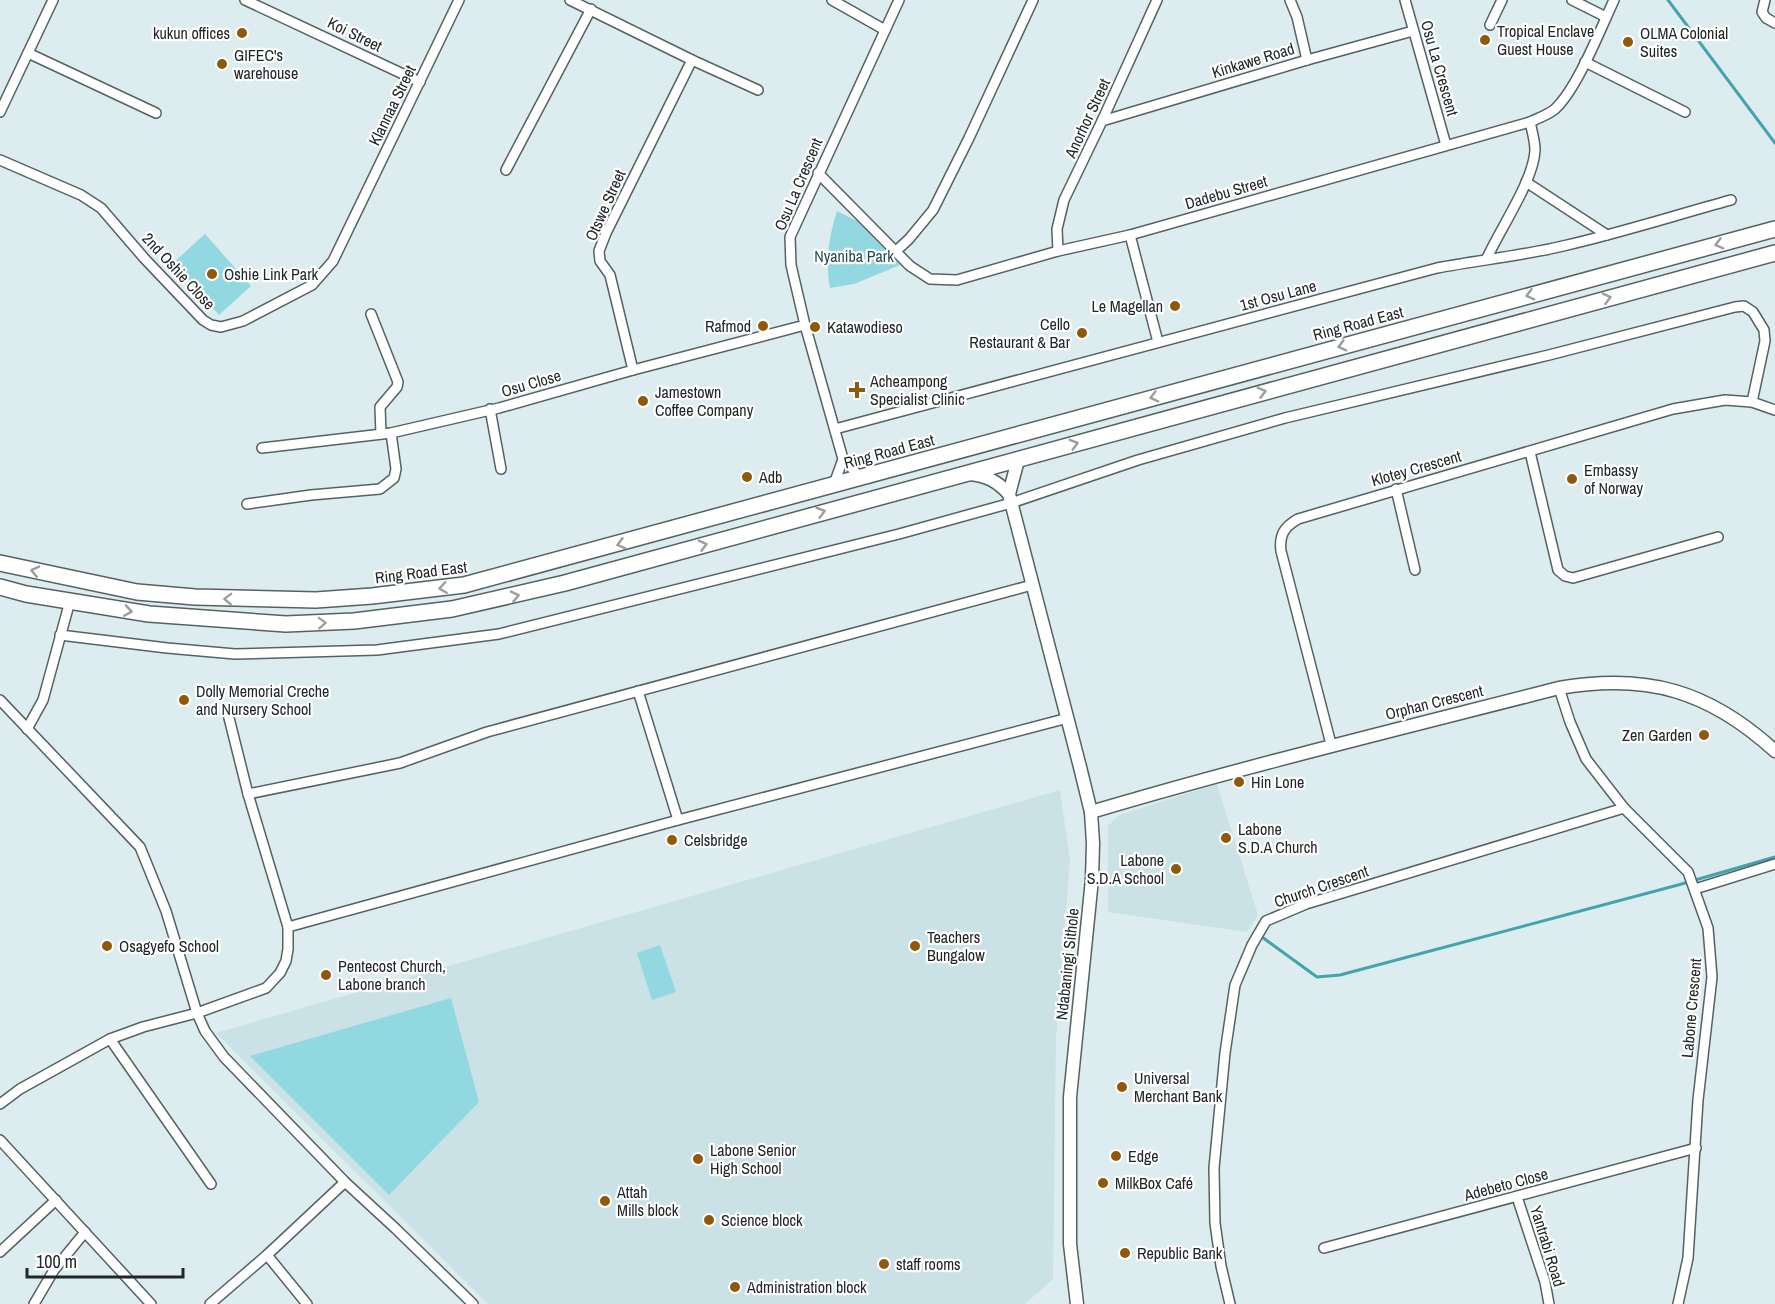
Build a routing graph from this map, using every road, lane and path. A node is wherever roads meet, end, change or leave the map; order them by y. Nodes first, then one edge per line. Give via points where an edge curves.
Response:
1 (54, 0) edge
2 (245, 0) edge
3 (459, 0) edge
4 (570, 0) edge
5 (832, 0) edge
6 (899, 0) edge
7 (1033, 0) edge
8 (1156, 0) edge
9 (1290, 0) edge
10 (1405, 0) edge
11 (1502, 0) edge
12 (1572, 0) edge
13 (1614, 0) edge
14 (1765, 0) edge
15 (591, 9) junction
16 (1606, 17) junction
17 (1775, 22) edge
18 (1490, 25) dead end
19 (885, 30) junction
20 (1413, 31) junction
21 (28, 53) junction
22 (692, 60) junction
23 (1307, 60) junction
24 (1585, 62) junction
25 (420, 82) junction
26 (758, 90) dead end
27 (1, 107) edge
28 (1685, 112) dead end
29 (156, 113) dead end
30 (1102, 121) junction
31 (1530, 122) junction
32 (1446, 145) junction
33 (0, 160) edge
34 (506, 170) dead end
35 (818, 173) junction
36 (1526, 182) junction
37 (1731, 200) dead end
38 (352, 223) joint
39 (1775, 229) edge
40 (1130, 235) junction
41 (1607, 235) junction
42 (1058, 251) junction
43 (895, 252) junction
44 (1775, 253) edge
45 (1487, 258) junction
46 (1646, 264) junction
47 (1652, 285) junction
48 (371, 314) dead end
49 (805, 326) junction
50 (1158, 342) junction
51 (633, 370) junction
52 (1752, 402) junction
53 (490, 410) junction
54 (1775, 410) edge
55 (835, 429) junction
56 (386, 434) junction
57 (262, 448) dead end
58 (1530, 452) junction
59 (843, 459) junction
60 (1018, 460) junction
61 (501, 469) dead end
62 (967, 474) junction
63 (860, 477) junction
64 (834, 484) junction
65 (1396, 489) junction
66 (1010, 498) junction
67 (247, 504) dead end
68 (1718, 537) dead end
69 (0, 563) edge
70 (1415, 570) dead end
71 (1032, 585) junction
72 (0, 587) edge
73 (253, 599) junction
74 (70, 601) junction
75 (253, 621) junction
76 (60, 635) junction
77 (1560, 688) junction
78 (638, 691) junction
79 (0, 700) edge
80 (228, 714) dead end
81 (1068, 718) junction
82 (27, 729) junction
83 (1331, 744) junction
84 (1775, 751) edge
85 (248, 794) junction
86 (1624, 808) junction
87 (1091, 812) junction
88 (678, 820) junction
89 (1775, 864) edge
90 (1695, 889) junction
91 (288, 927) junction
92 (197, 1013) junction
93 (110, 1040) junction
94 (0, 1104) edge
95 (0, 1140) edge
96 (1695, 1148) junction
97 (345, 1182) junction
98 (211, 1184) dead end
99 (1517, 1197) junction
100 (56, 1200) junction
101 (85, 1232) junction
102 (1324, 1248) dead end
103 (0, 1252) edge
104 (267, 1255) junction
105 (34, 1304) edge
106 (151, 1304) edge
107 (210, 1304) edge
108 (307, 1304) edge
109 (473, 1304) edge
110 (1077, 1304) edge
111 (1230, 1304) edge
112 (1549, 1304) edge
113 (1678, 1304) edge

1 - 21 street
2 - 25 street, Koi Street
3 - 25 street, Klannaa Street
4 - 15 street
5 - 19 street
6 - 19 street, Osu La Crescent
7 - 43 street via 933,210
8 - 30 street, Anorhor Street
9 - 23 street
10 - 20 street, Osu La Crescent
11 - 18 street
12 - 16 street
13 - 16 street, Dadebu Street
14 - 17 street via 1762,12
15 - 22 street
15 - 34 street
16 - 24 street, Dadebu Street
19 - 35 street, Osu La Crescent
20 - 23 street, Kinkawe Road
20 - 32 street, Osu La Crescent
21 - 27 street
21 - 29 street
22 - 26 street
22 - 51 street, Otswe Street via 599,251 600,261 610,275
23 - 30 street, Kinkawe Road
24 - 28 street
24 - 31 street, Dadebu Street via 1556,108
25 - 38 street, Klannaa Street
30 - 42 street, Anorhor Street via 1064,200 1057,229
31 - 32 street, Dadebu Street
31 - 36 street via 1535,147
32 - 40 street, Dadebu Street
33 - 38 street, 2nd Oshie Close via 101,207 202,320 220,327 243,321 312,285 333,261
35 - 43 street, Dadebu Street
35 - 49 street, Osu La Crescent via 790,237 791,265
36 - 41 street
36 - 45 street
37 - 41 street, 1st Osu Lane
39 -> 46 main road, Ring Road East
40 - 42 street, Dadebu Street
40 - 50 street
41 - 45 street, 1st Osu Lane via 1525,254
42 - 43 street, Dadebu Street via 957,280 930,279
44 - 47 main road
45 - 50 street, 1st Osu Lane
46 - 47 main road
46 -> 63 main road, Ring Road East
60 -> 47 main road
48 - 56 street via 398,382 380,407
49 - 51 street, Osu Close
49 - 55 street, Osu La Crescent
50 - 55 street, 1st Osu Lane
51 - 53 street, Osu Close
52 - 54 street, Klotey Crescent
52 - 58 street, Klotey Crescent via 1725,400 1673,409
52 - 66 street via 1764,330 1753,312 1744,306 1735,307 1285,418
53 - 56 street, Osu Close
53 - 61 street
55 - 59 street, Osu La Crescent
56 - 57 street, Osu Close
56 - 67 street via 396,469 394,478 380,489
58 - 65 street, Klotey Crescent
58 - 68 street via 1558,570 1565,576 1573,578
59 - 63 street, Osu La Crescent
59 - 64 street
60 - 62 main road
60 - 66 street, Ndabaningi Sithole
62 - 66 street via 989,477
75 -> 62 main road via 354,621 463,607
63 - 64 main road, Ring Road East
64 -> 73 main road, Ring Road East via 464,585 316,600
65 - 70 street
65 - 83 street, Klotey Crescent via 1298,519 1287,525 1280,540
66 - 71 street, Ndabaningi Sithole
66 - 76 street via 899,534 499,634 377,650 235,654
73 -> 69 main road, Ring Road East via 164,596
71 - 78 street
71 - 81 street, Ndabaningi Sithole
72 - 74 main road
73 - 75 main road
74 -> 75 main road via 149,614
74 - 76 street
76 - 82 street via 43,700
77 - 83 street, Orphan Crescent
77 - 84 street, Orphan Crescent via 1594,682 1621,683 1692,696 1727,713
77 - 86 street, Labone Crescent via 1569,722 1586,759
78 - 85 street via 487,732 400,763
78 - 88 street
79 - 82 street
80 - 85 street
81 - 87 street, Ndabaningi Sithole
81 - 88 street
82 - 92 street via 140,847 166,911
83 - 87 street, Orphan Crescent
85 - 91 street
86 - 90 street, Labone Crescent via 1688,872
86 - 111 street, Church Crescent via 1306,904 1266,921 1235,985 1219,1106 1215,1223
87 - 110 street, Ndabaningi Sithole via 1092,879 1070,1097 1069,1207
88 - 91 street
89 - 90 street
90 - 96 street, Labone Crescent via 1708,928 1712,977
91 - 92 street via 286,961 266,988
92 - 93 street
92 - 97 street via 224,1057
93 - 94 street
93 - 98 street
95 - 100 street
96 - 99 street, Adebeto Close
96 - 113 street, Labone Crescent via 1688,1258
97 - 104 street
97 - 109 street
99 - 102 street, Adebeto Close
99 - 112 street, Yantrabi Road
100 - 101 street
100 - 103 street
101 - 105 street via 54,1270
101 - 106 street
104 - 107 street
104 - 108 street

